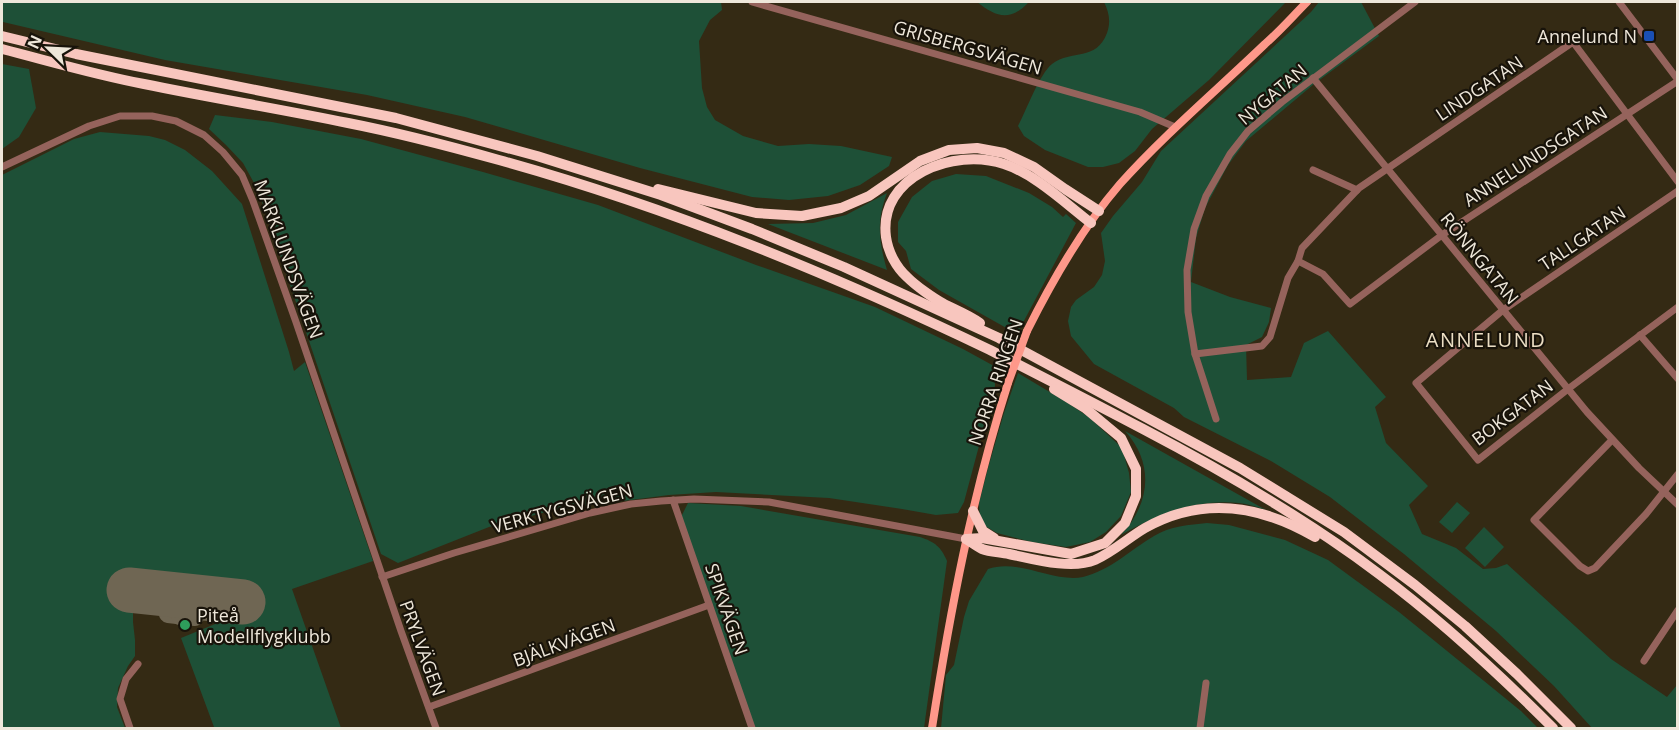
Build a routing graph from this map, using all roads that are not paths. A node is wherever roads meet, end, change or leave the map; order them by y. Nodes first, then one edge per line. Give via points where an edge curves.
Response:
1 (752, 2) edge
2 (1307, 2) edge
3 (1415, 2) edge
4 (1619, 2) edge
5 (2, 36) edge
6 (2, 49) edge
7 (1313, 78) junction
8 (1677, 80) edge
9 (1628, 114) junction
10 (1175, 127) junction
11 (2, 167) edge
12 (1387, 168) junction
13 (1313, 170) dead end
14 (1677, 183) edge
15 (625, 184) junction
16 (1357, 190) junction
17 (1677, 191) edge
18 (1099, 211) junction
19 (1090, 223) junction
20 (1442, 235) junction
21 (1298, 261) junction
22 (1677, 307) edge
23 (1503, 309) junction
24 (1640, 335) junction
25 (999, 338) junction
26 (1195, 354) junction
27 (1033, 372) junction
28 (1677, 379) edge
29 (1568, 389) junction
30 (1216, 419) dead end
31 (1612, 440) junction
32 (1677, 474) edge
33 (1664, 492) junction
34 (673, 500) junction
35 (1677, 505) edge
36 (973, 511) junction
37 (966, 539) junction
38 (996, 541) junction
39 (1375, 571) junction
40 (382, 577) junction
41 (710, 605) junction
42 (1677, 610) edge
43 (1644, 661) dead end
44 (138, 664) dead end
45 (1206, 683) dead end
46 (429, 707) junction
47 (130, 729) edge
48 (436, 729) edge
49 (752, 729) edge
50 (932, 729) edge
51 (1200, 729) edge
52 (1553, 729) edge
53 (1571, 729) edge

1 - 10 street, GRISBERGSVÄGEN via 1140,112
2 - 10 main road, NORRA RINGEN
3 - 7 street, NYGATAN
4 - 8 street
5 - 15 highway via 396,118
6 - 27 highway via 141,84 418,139 578,183 768,251 938,325
7 - 12 street, RÖNNGATAN
7 - 26 street, NYGATAN via 1248,130 1206,196 1194,229 1187,270
8 - 9 street, ANNELUNDSGATAN
9 - 12 street, LINDGATAN via 1573,42
9 - 14 street
9 - 20 street, ANNELUNDSGATAN
10 - 18 main road, NORRA RINGEN
11 - 40 street, MARKLUNDSVÄGEN via 89,126 120,116 176,121 204,135 223,152 242,175 253,201
12 - 16 street, LINDGATAN
12 - 20 street, RÖNNGATAN
13 - 16 street
15 - 18 highway via 756,213 802,216 842,208 869,196 920,161 949,150 977,148 1004,153 1034,167
15 - 25 highway via 844,267
16 - 21 street, LINDGATAN via 1302,248
17 - 23 street, TALLGATAN
18 - 19 main road, NORRA RINGEN
19 - 25 highway via 1026,175 989,161 955,160 939,164 911,179 893,197 885,227 888,250 906,277
19 - 36 main road, NORRA RINGEN, bridge via 1027,331 1008,383
20 - 21 street, ANNELUNDSGATAN via 1350,304 1323,274
20 - 23 street, RÖNNGATAN
21 - 26 street, LINDGATAN via 1288,278 1270,337 1262,346
22 - 24 street, BOKGATAN
23 - 29 street, RÖNNGATAN
23 - 29 street, BOKGATAN via 1416,383 1478,460
24 - 28 street
24 - 29 street, BOKGATAN
25 - 53 highway via 1240,468 1344,532 1465,626
26 - 30 street, NYGATAN
27 - 38 highway via 1121,438 1136,469 1136,496 1125,523 1105,543 1071,554
27 - 39 highway via 1273,502
29 - 31 street, RÖNNGATAN
31 - 33 street, RÖNNGATAN
31 - 33 street via 1534,520 1580,566 1588,572 1595,568
32 - 33 street
33 - 35 street, RÖNNGATAN
34 - 37 street, VERKTYGSVÄGEN via 768,502
34 - 40 street, VERKTYGSVÄGEN via 590,513
34 - 41 street, SPIKVÄGEN
36 - 37 main road, NORRA RINGEN
36 - 38 highway via 983,531
37 - 38 highway
37 - 39 highway via 982,549 1060,564 1092,561 1169,516 1215,507 1239,508 1303,530
37 - 50 main road, NORRA RINGEN
39 - 52 highway via 1467,645
40 - 46 street, PRYLVÄGEN
41 - 46 street, BJÄLKVÄGEN
41 - 49 street, SPIKVÄGEN
42 - 43 street
44 - 47 street via 126,679 120,699
45 - 51 street
46 - 48 street, PRYLVÄGEN

